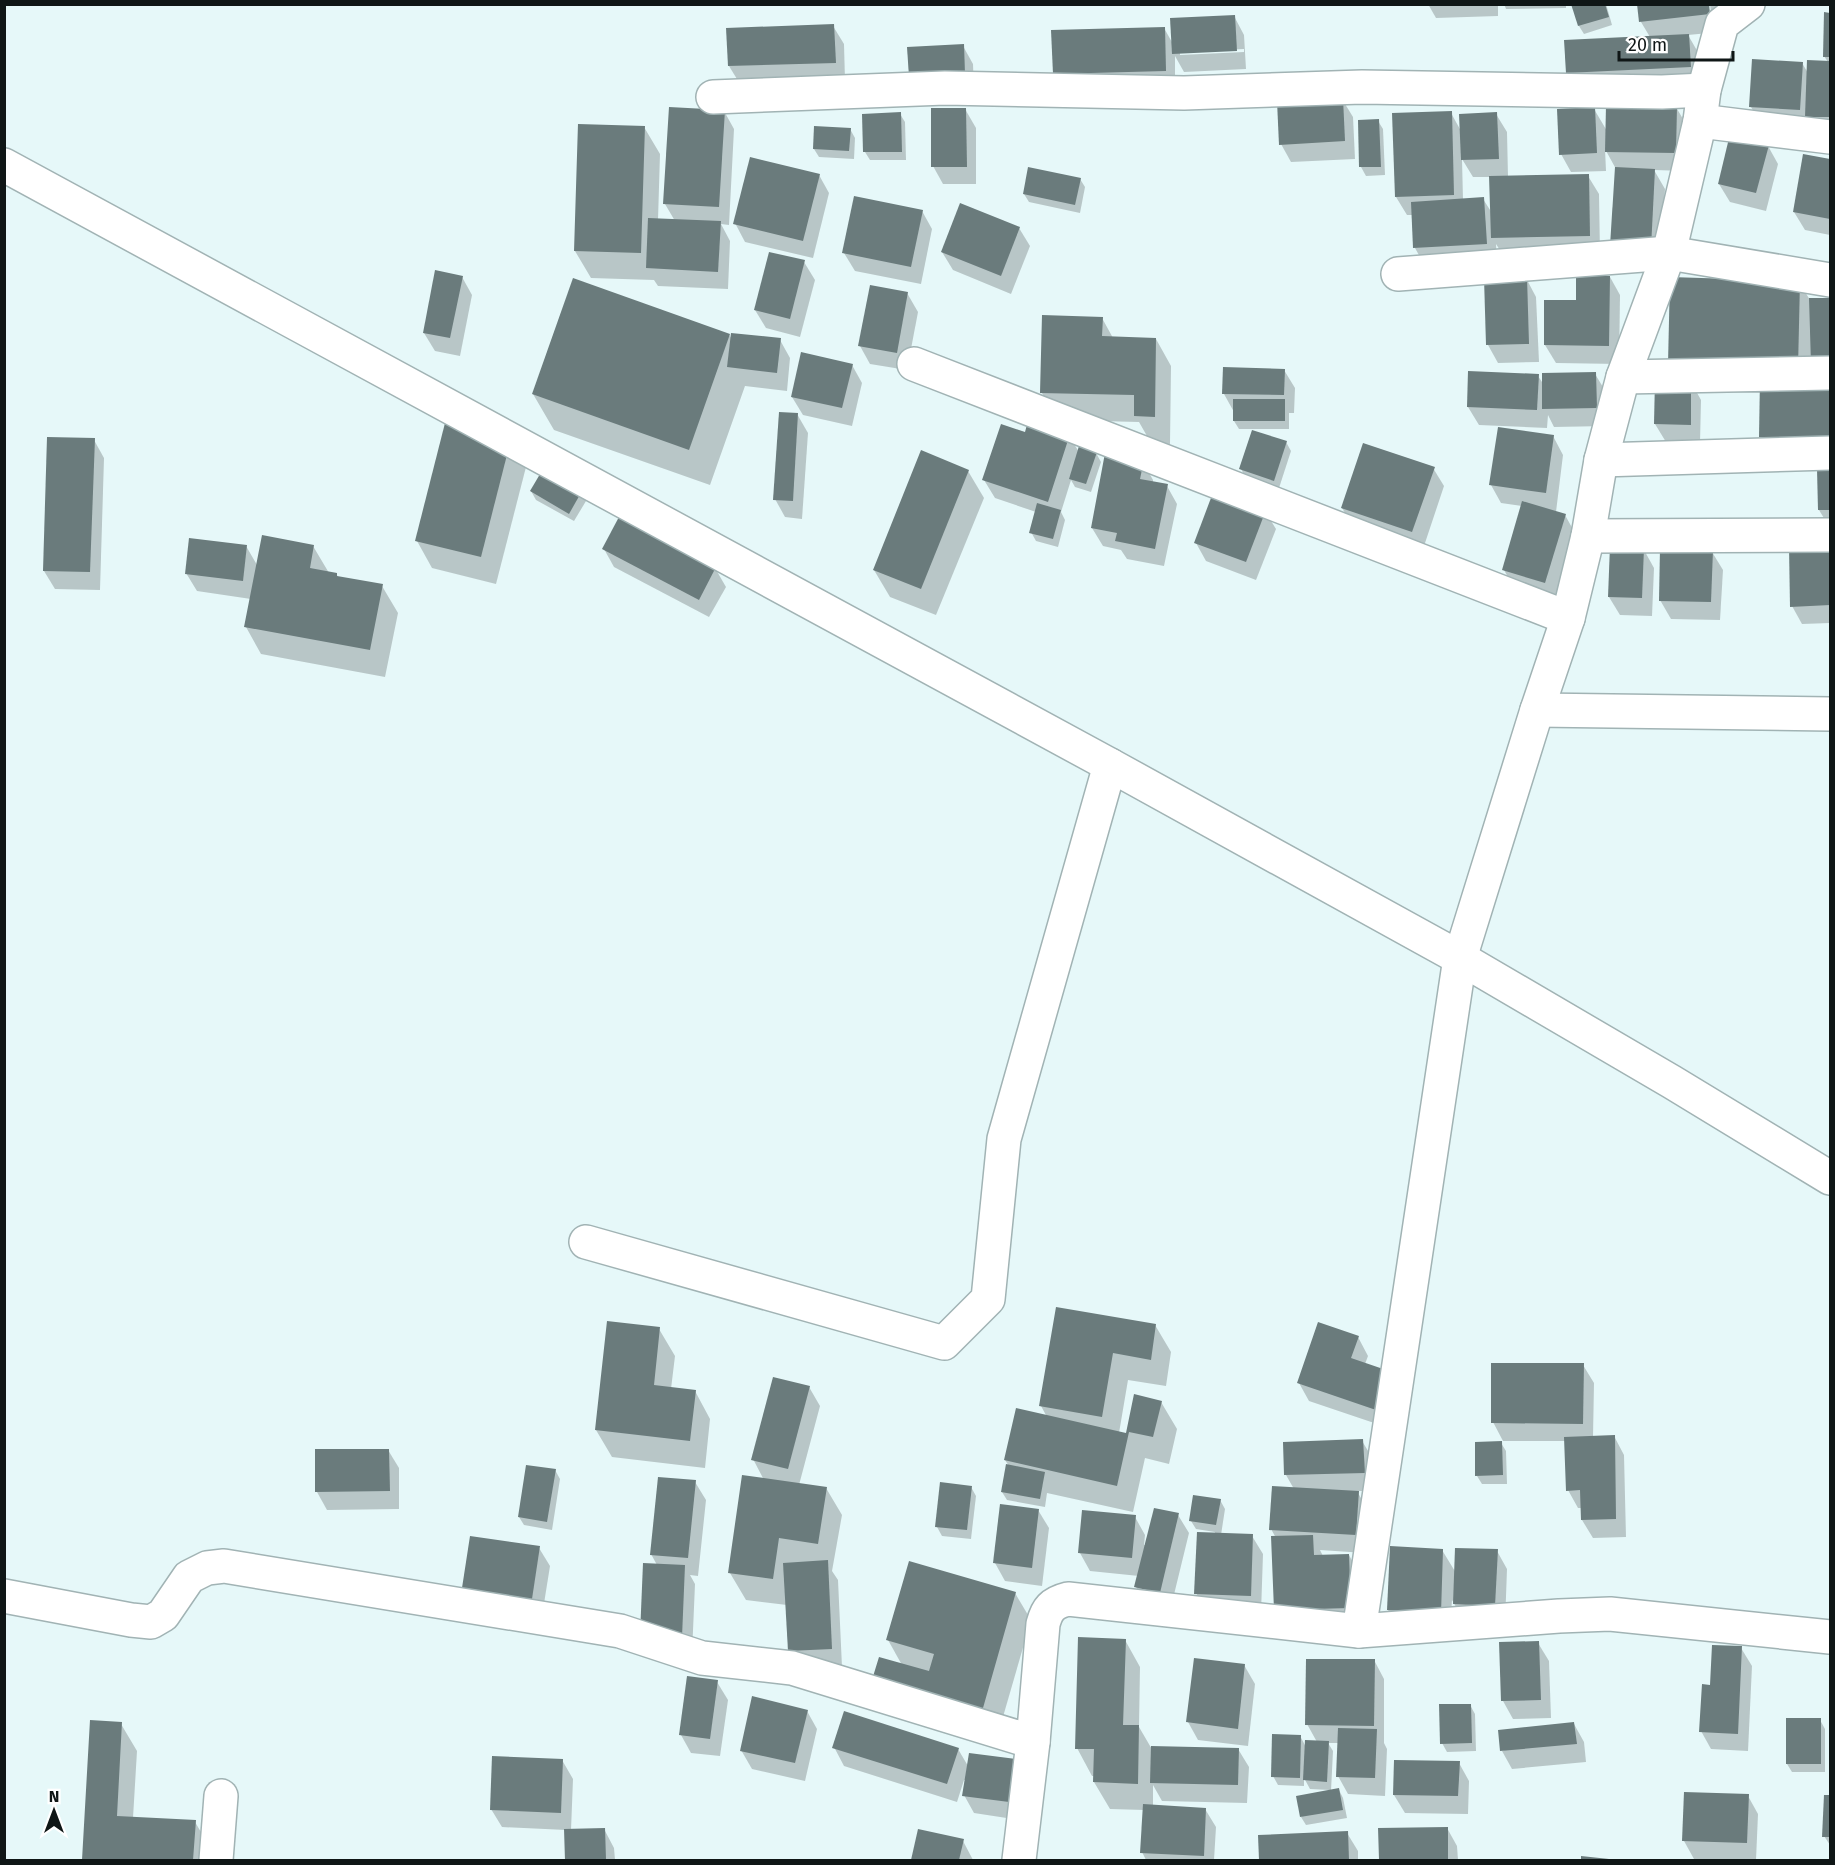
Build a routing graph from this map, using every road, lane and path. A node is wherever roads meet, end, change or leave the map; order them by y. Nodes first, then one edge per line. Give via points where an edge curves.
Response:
1 (1748, 4) edge
2 (1704, 90) junction
3 (713, 97) dead end
4 (1700, 121) junction
5 (1830, 137) edge
6 (4, 165) edge
7 (1669, 254) junction
8 (1398, 274) dead end
9 (1830, 280) edge
10 (914, 364) dead end
11 (1830, 373) edge
12 (1623, 377) junction
13 (1830, 453) edge
14 (1601, 460) junction
15 (1830, 535) edge
16 (1588, 536) junction
17 (1568, 618) junction
18 (1537, 710) junction
19 (1830, 714) edge
20 (1110, 765) junction
21 (1460, 958) junction
22 (1830, 1178) edge
23 (586, 1242) dead end
24 (4, 1596) edge
25 (1359, 1631) junction
26 (1830, 1638) edge
27 (1033, 1742) junction
28 (221, 1796) dead end
29 (216, 1860) edge
30 (1019, 1860) edge

1 - 2 street via 1722,24
2 - 3 street via 1362,87 1184,93 945,88
2 - 4 street
4 - 5 street
4 - 7 street
6 - 20 street
7 - 8 street
7 - 9 street
7 - 12 street
10 - 17 street
11 - 12 street
12 - 14 street
13 - 14 street
14 - 16 street
15 - 16 street
16 - 17 street
17 - 18 street
18 - 19 street
18 - 21 street
20 - 21 street
20 - 23 street via 1005,1139 988,1299 944,1343
21 - 22 street
21 - 25 street
24 - 27 street via 151,1622 163,1615 189,1577 207,1568 224,1566 620,1631 702,1658 792,1668
25 - 26 street via 1610,1614
25 - 27 street via 1068,1599 1054,1603 1043,1624
27 - 30 street
28 - 29 street

